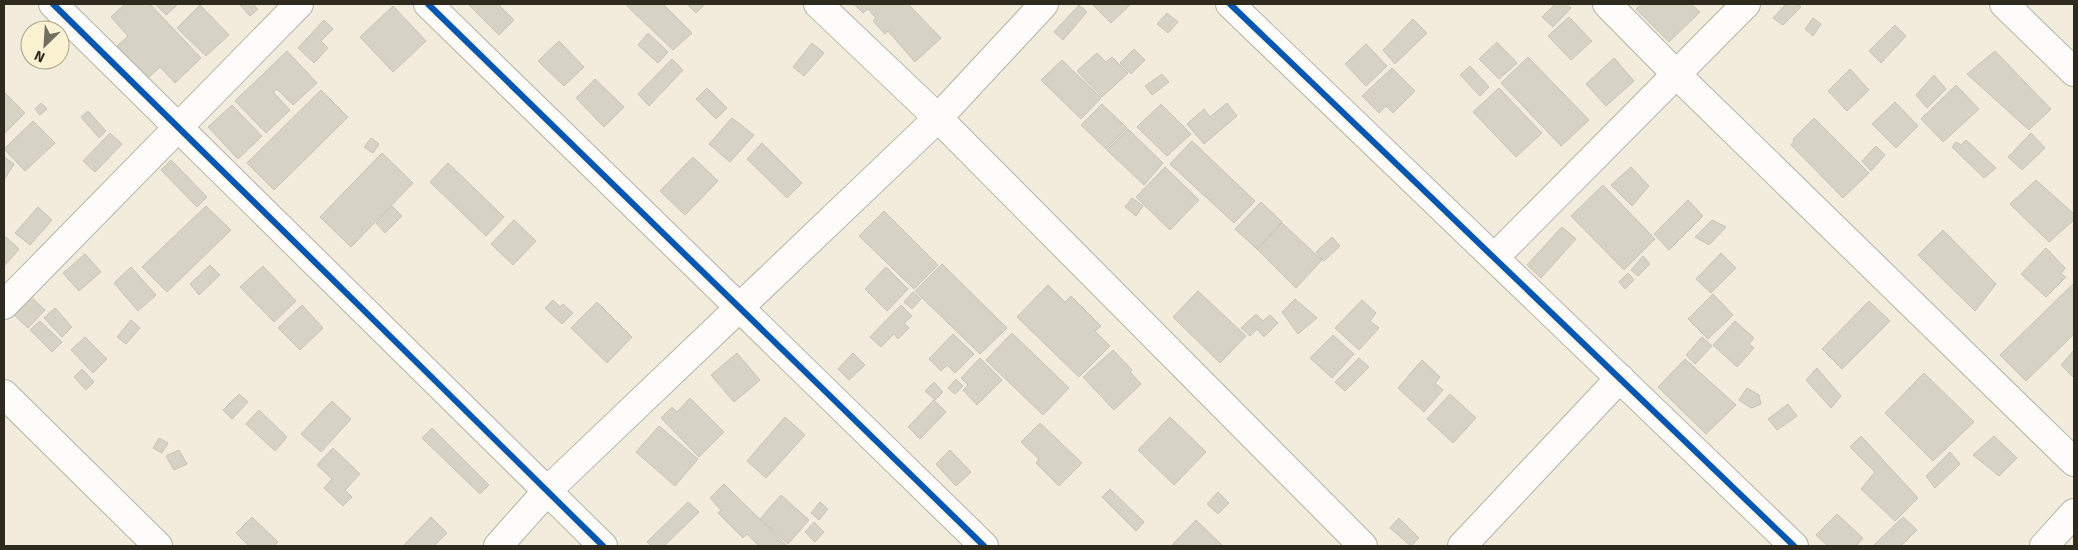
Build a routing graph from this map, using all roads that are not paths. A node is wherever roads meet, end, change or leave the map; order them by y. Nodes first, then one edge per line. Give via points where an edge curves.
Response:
1 (53, 4) edge
2 (299, 4) edge
3 (428, 4) edge
4 (818, 4) edge
5 (1044, 4) edge
6 (1230, 4) edge
7 (1607, 4) edge
8 (1746, 4) edge
9 (2004, 4) edge
10 (2074, 72) edge
11 (1677, 75) junction
12 (938, 118) junction
13 (180, 127) junction
14 (1495, 257) junction
15 (4, 305) edge
16 (738, 306) junction
17 (1620, 378) junction
18 (4, 394) edge
19 (2074, 462) edge
20 (547, 491) junction
21 (2074, 513) edge
22 (2052, 544) edge
23 (158, 546) edge
24 (498, 546) edge
25 (603, 546) edge
26 (984, 546) edge
27 (1363, 546) edge
28 (1462, 546) edge
29 (1794, 546) edge

1 - 13 street
2 - 13 street
3 - 16 street
4 - 12 street
5 - 12 street
6 - 14 street
7 - 11 street
8 - 11 street
9 - 10 street
11 - 14 street
11 - 19 street
12 - 16 street
12 - 27 street
13 - 15 street
13 - 20 street
14 - 17 street
16 - 20 street
16 - 26 street
17 - 28 street
17 - 29 street
18 - 23 street
20 - 24 street
20 - 25 street
21 - 22 street

